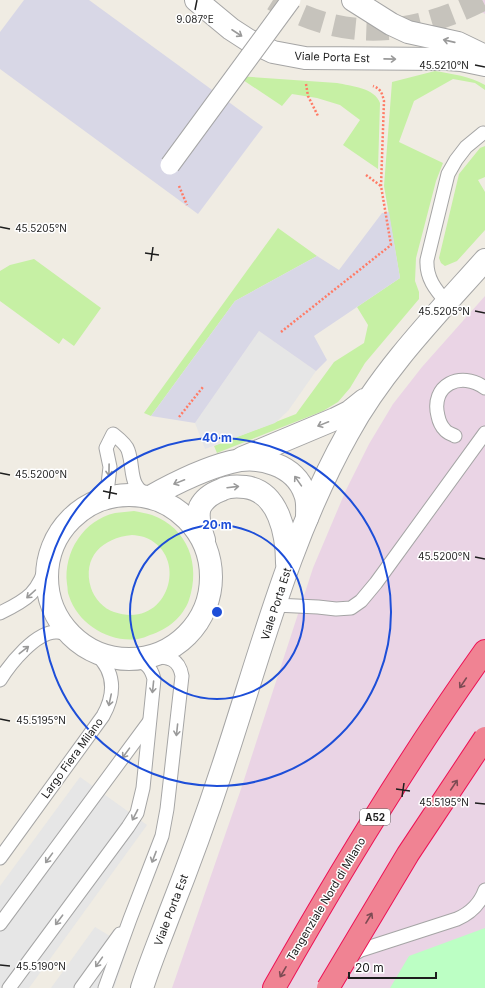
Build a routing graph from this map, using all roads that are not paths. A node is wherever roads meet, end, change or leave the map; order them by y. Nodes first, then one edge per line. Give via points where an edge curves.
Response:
1 (196, 0) edge
2 (291, 0) edge
3 (353, 0) edge
4 (485, 56) edge
5 (485, 65) edge
6 (483, 134) dead end
7 (170, 165) dead end
8 (485, 260) edge
9 (447, 303) junction
10 (378, 387) junction
11 (485, 388) edge
12 (485, 433) edge
13 (455, 436) dead end
14 (232, 462) junction
15 (150, 497) junction
16 (92, 503) junction
17 (307, 518) junction
18 (206, 547) junction
19 (47, 562) junction
20 (287, 568) junction
21 (275, 605) junction
22 (0, 613) edge
23 (72, 636) junction
24 (485, 651) edge
25 (95, 652) junction
26 (142, 658) junction
27 (0, 680) edge
28 (149, 722) junction
29 (485, 738) edge
30 (0, 858) edge
31 (485, 890) edge
32 (130, 919) junction
33 (0, 924) edge
34 (9, 988) edge
35 (81, 988) edge
36 (105, 988) edge
37 (142, 988) edge
38 (274, 988) edge
39 (316, 988) edge
40 (328, 988) edge

1 -> 5 street, Viale Porta Est via 231,29 273,52 305,58 461,60
2 - 7 street, bridge
4 -> 3 street via 458,44 408,32
6 - 9 lane via 466,147 448,174 427,260 428,277
8 - 9 street, Viale Porta Est
9 - 10 street, Viale Porta Est via 413,341
10 -> 14 street via 349,412 335,420
10 - 17 street, Viale Porta Est via 348,431
11 - 13 lane via 461,379 448,384 439,395 436,407 439,421 445,431
12 - 21 lane via 361,601 351,608 336,609
14 -> 15 street via 173,484
17 -> 14 street via 305,492 287,470 267,461
15 - 16 street via 112,496
15 -> 16 lane via 139,491 135,485 128,449 113,434 106,448 110,467 108,484
15 - 18 street via 180,512 194,527
16 - 19 street via 63,527 56,537
17 - 20 street, Viale Porta Est
18 -> 20 street via 199,516 200,507 205,500 223,489 249,487 265,495 274,506 286,541
18 - 26 street via 212,574 208,600 197,625 177,644
19 -> 22 lane via 41,582 34,592
19 - 23 street via 46,587 54,613
20 - 21 street, Viale Porta Est
21 - 37 street, Viale Porta Est via 205,820
23 - 25 street
27 -> 23 lane via 20,653 42,636 57,632
24 -> 38 highway, Tangenziale Nord di Milano / A52 via 370,826
25 - 26 street via 114,658
25 -> 30 lane, Largo Fiera Milano via 104,660 112,682 108,708
26 -> 28 lane via 140,660 150,668 154,678
26 -> 32 lane via 174,660 182,676 168,809 162,836
28 -> 33 lane
28 -> 34 lane via 145,773 137,813
40 -> 29 highway, bridge via 408,854
31 - 39 lane via 479,902 467,915 361,950 338,964
32 -> 35 lane
32 - 36 lane

